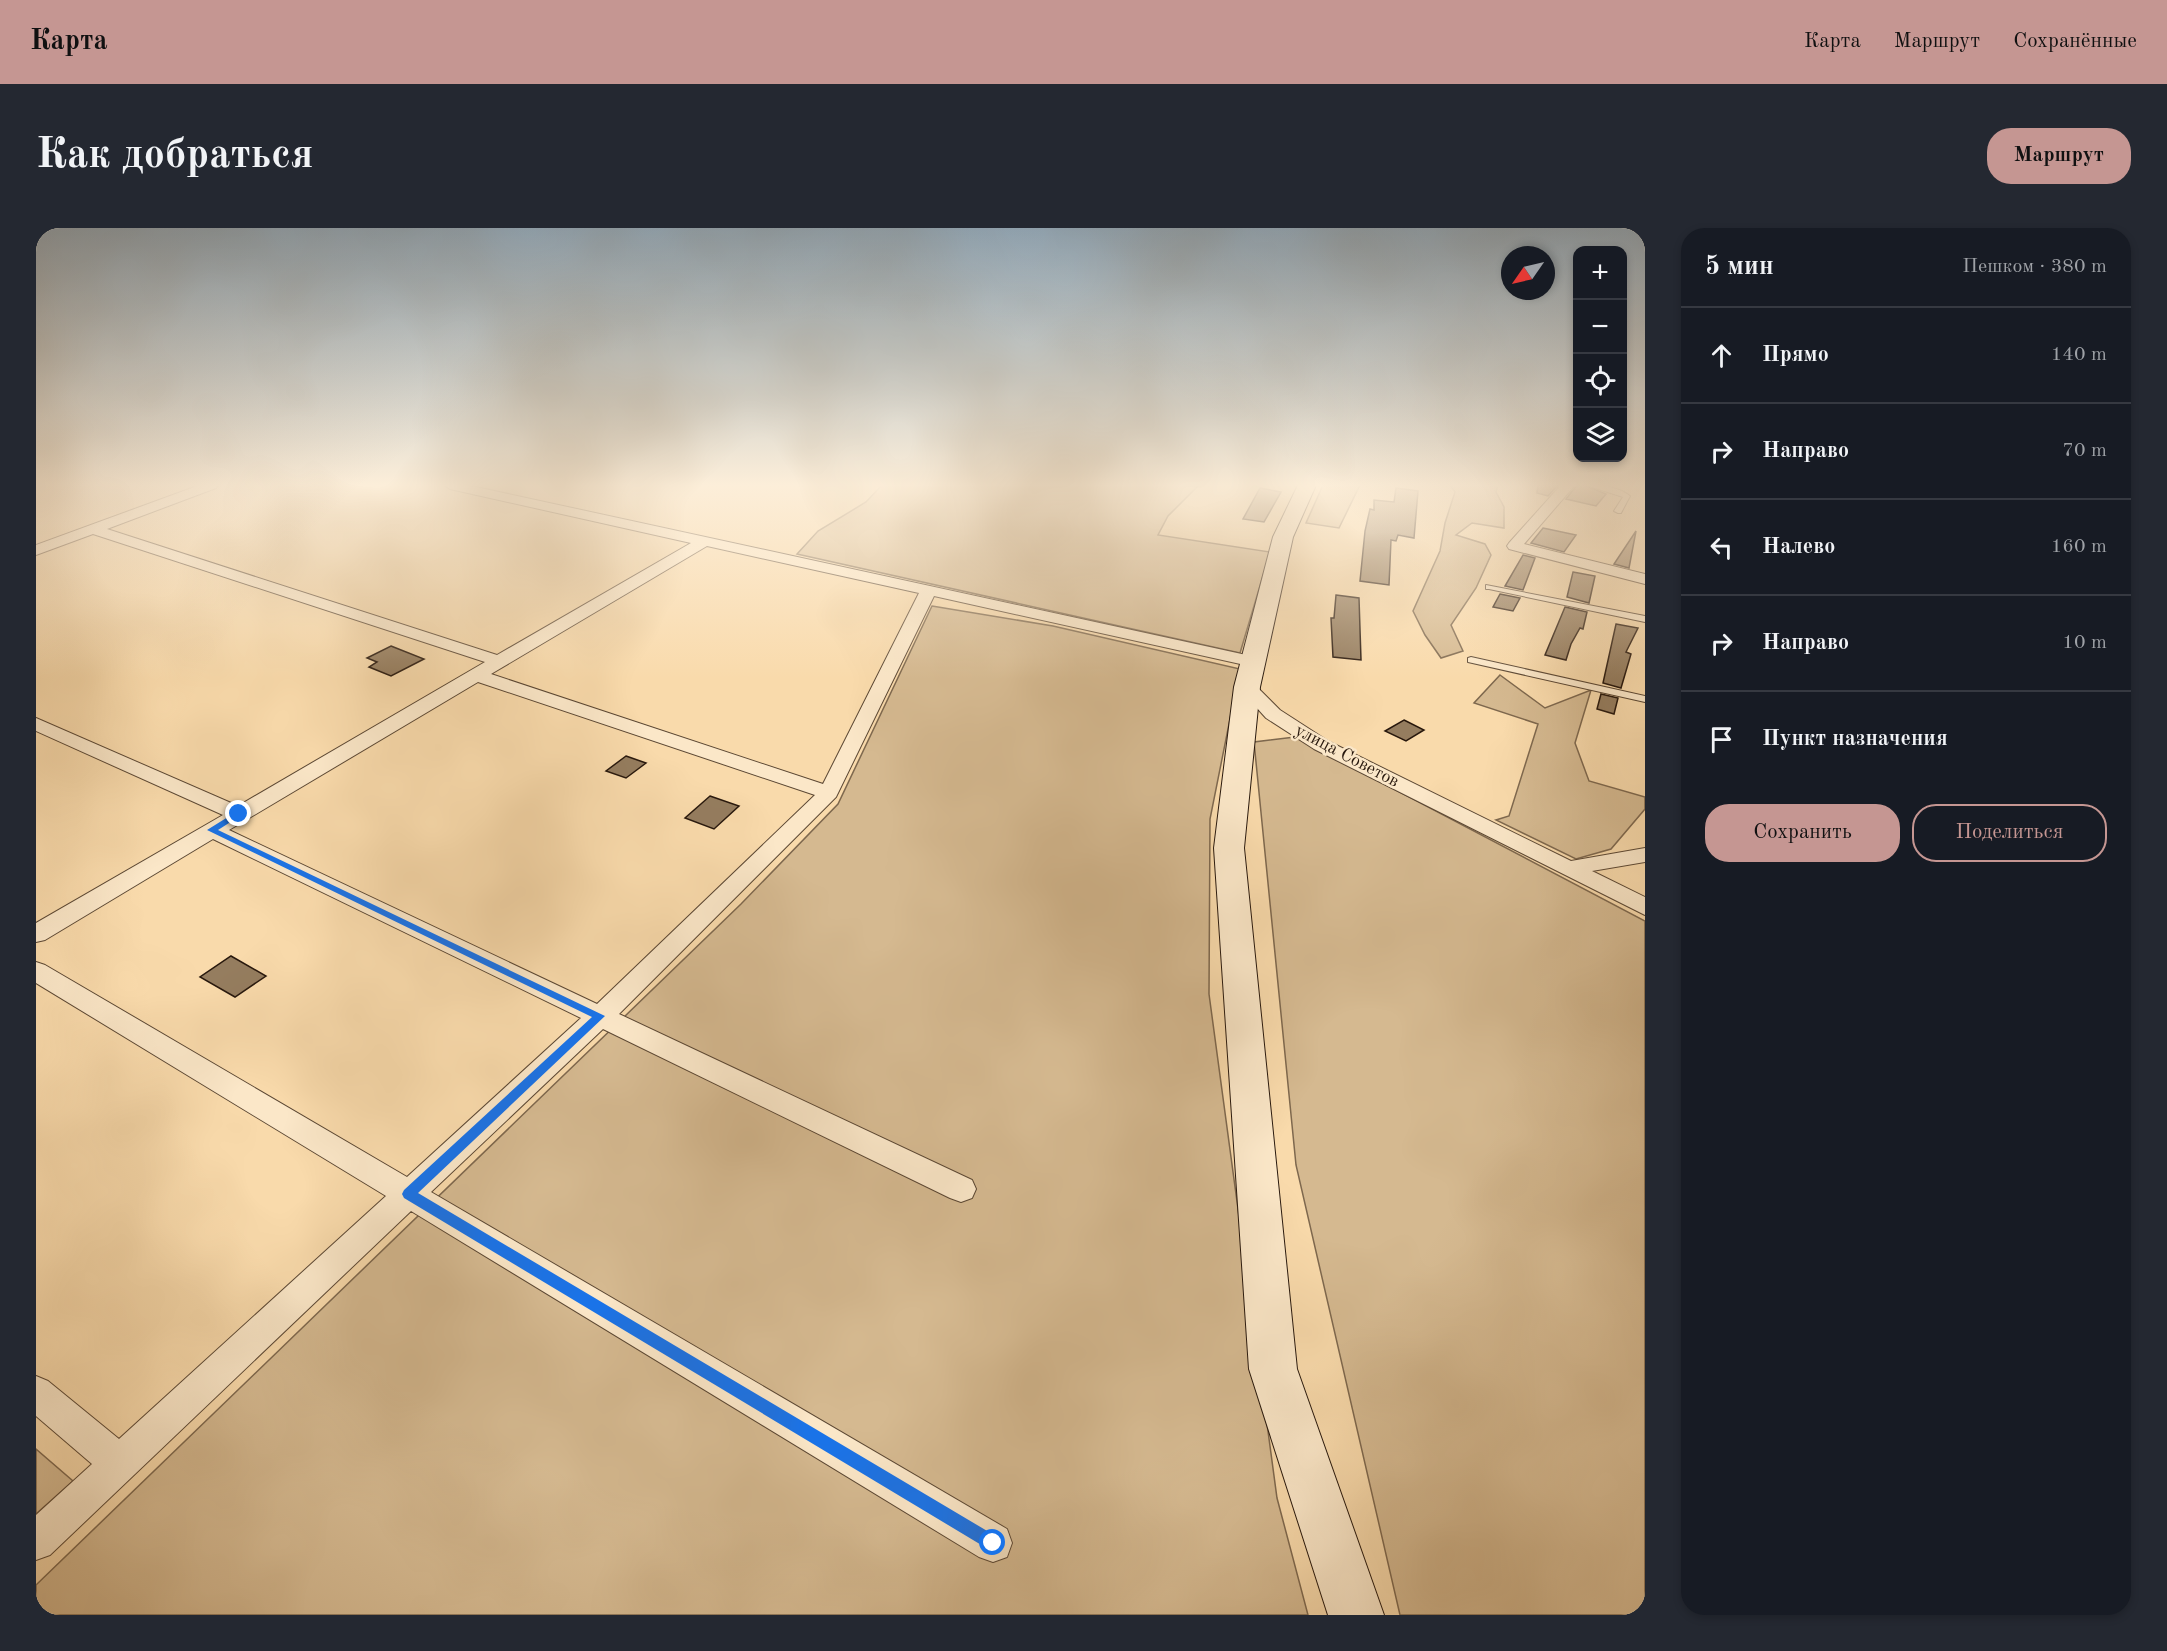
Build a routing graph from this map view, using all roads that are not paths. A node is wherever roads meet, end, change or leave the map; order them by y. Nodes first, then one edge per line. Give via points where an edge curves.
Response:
1 (157, 550) edge
2 (689, 550) edge
3 (750, 550) edge
4 (1280, 550) edge
5 (1529, 550) edge
6 (1645, 579) edge
7 (1490, 588) dead end
8 (929, 589) junction
9 (1645, 619) edge
10 (1471, 660) dead end
11 (498, 661) junction
12 (475, 675) junction
13 (1251, 675) junction
14 (1645, 699) edge
15 (36, 724) edge
16 (829, 794) junction
17 (239, 814) junction
18 (212, 830) junction
19 (1645, 855) edge
20 (1569, 868) junction
21 (1645, 907) edge
22 (36, 934) edge
23 (36, 971) edge
24 (600, 1016) junction
25 (961, 1189) dead end
26 (408, 1194) junction
27 (36, 1393) edge
28 (120, 1463) junction
29 (36, 1540) edge
30 (993, 1543) dead end
31 (1356, 1615) edge

1 - 11 street
2 - 11 street
3 - 8 street
4 - 13 main road
5 - 6 street
7 - 9 lane
8 - 13 street
8 - 16 street
10 - 14 lane
11 - 12 street
12 - 16 street
12 - 17 street
13 - 20 street, улица Советов via 1273,714 1321,745
13 - 31 main road via 1229,848 1273,1369
15 - 17 street
16 - 24 street
17 - 18 street
18 - 22 street
18 - 24 street
19 - 20 street
20 - 21 street, улица Советов
23 - 26 street
24 - 25 street
24 - 26 street
26 - 28 street
26 - 30 street
27 - 28 street
28 - 29 street

